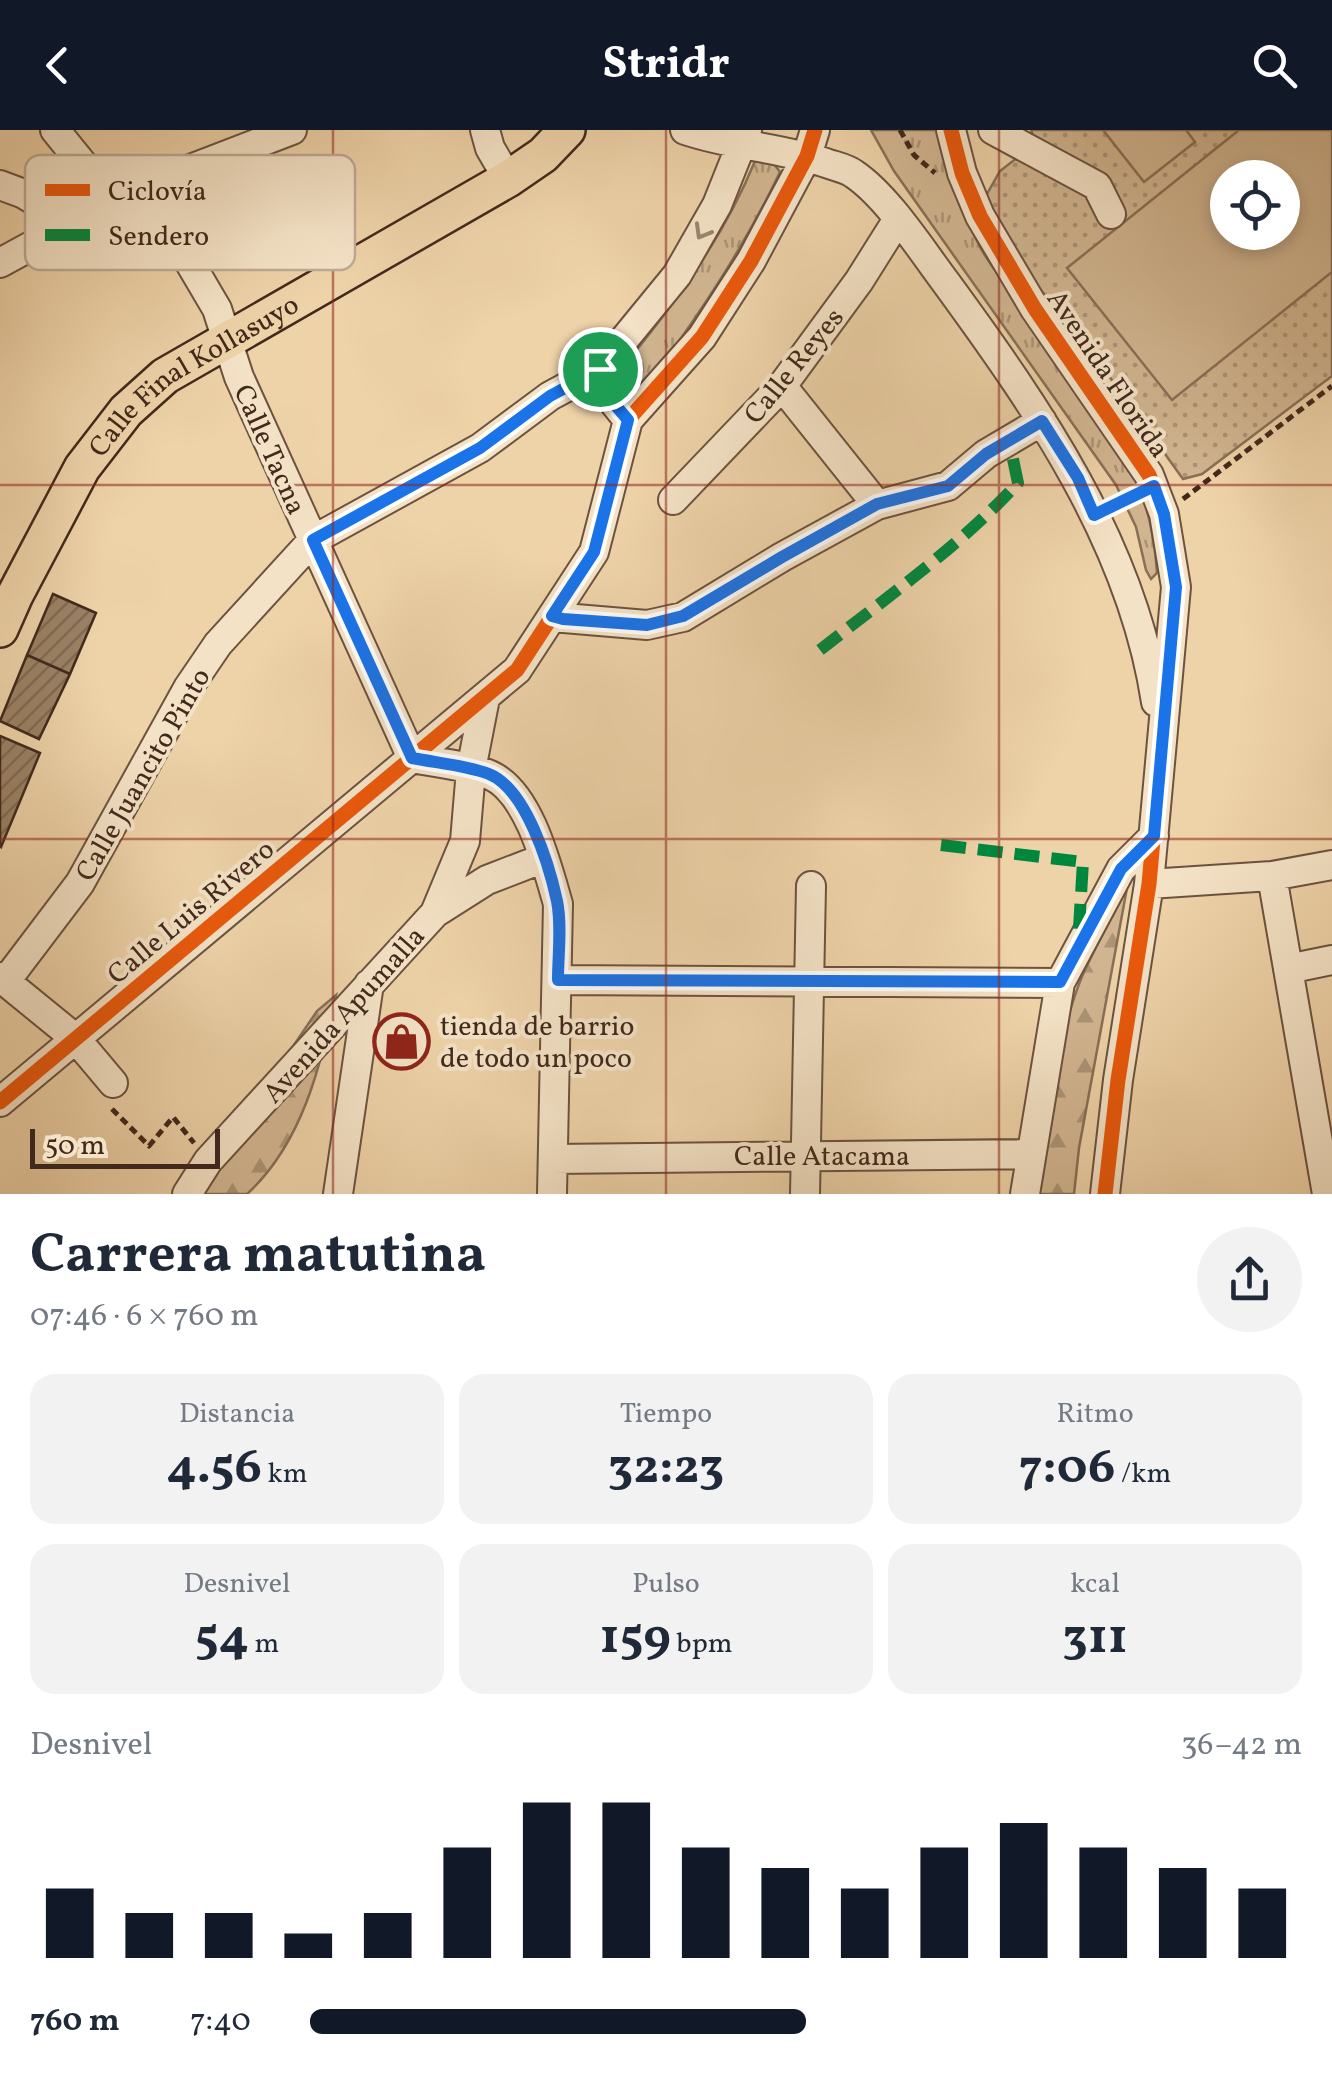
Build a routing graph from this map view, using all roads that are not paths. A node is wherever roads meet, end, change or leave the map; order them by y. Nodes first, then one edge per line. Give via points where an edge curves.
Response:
1 (55, 130) edge
2 (292, 130) edge
3 (485, 130) edge
4 (567, 130) edge
5 (685, 130) edge
6 (950, 130) edge
7 (993, 130) edge
8 (744, 136) edge
9 (811, 143) edge
10 (75, 155) edge
11 (227, 155) edge
12 (508, 178) junction
13 (0, 184) edge
14 (25, 195) edge
15 (1112, 214) dead end
16 (898, 218) junction
17 (25, 249) edge
18 (0, 264) edge
19 (355, 265) edge
20 (193, 270) edge
21 (346, 270) edge
22 (225, 339) junction
23 (600, 369) junction
24 (782, 386) junction
25 (628, 420) junction
26 (1042, 421) junction
27 (672, 500) dead end
28 (877, 504) junction
29 (313, 540) junction
30 (552, 616) junction
31 (0, 630) edge
32 (485, 698) junction
33 (1161, 733) junction
34 (412, 758) junction
35 (471, 770) junction
36 (1154, 836) junction
37 (544, 858) junction
38 (1332, 865) edge
39 (1272, 876) junction
40 (1149, 884) junction
41 (812, 886) dead end
42 (434, 913) junction
43 (1332, 960) edge
44 (1288, 968) junction
45 (2, 979) edge
46 (558, 980) junction
47 (809, 980) junction
48 (1060, 982) junction
49 (369, 984) junction
50 (76, 1039) junction
51 (114, 1083) road end
52 (0, 1102) edge
53 (1323, 1115) edge
54 (1030, 1154) junction
55 (806, 1155) junction
56 (553, 1159) junction
57 (187, 1194) edge
58 (338, 1194) edge
59 (552, 1194) edge
60 (805, 1194) edge
61 (1026, 1194) edge
62 (1104, 1194) edge
63 (1327, 1194) edge

1 - 10 street, Calle Tacna
2 - 11 street
3 - 12 street
4 - 12 main road, Calle Final Kollasuyo
5 - 8 street via 718,141
6 - 33 street, Avenida Florida via 980,216 1034,309 1150,474 1164,514 1176,587
7 - 15 street via 1097,186
8 - 9 street
8 -> 23 street, Calle Juancito Pinto via 718,205 678,276
9 - 16 street
9 - 25 street via 751,262 702,336
12 - 19 main road, Calle Final Kollasuyo
13 - 14 street
16 - 24 street, Calle Reyes
16 - 26 street
17 - 18 street
20 - 22 street, Calle Tacna
21 - 22 main road, Calle Final Kollasuyo
22 - 29 street, Calle Tacna
22 - 31 main road, Calle Final Kollasuyo via 165,376 103,438
23 - 25 street via 606,394
23 - 29 street, Calle Juancito Pinto via 480,448
24 - 27 street, Calle Reyes
24 - 28 street
25 - 30 street, Calle Luis Rivero via 594,552
26 - 28 street via 948,486
26 - 33 street via 1078,478 1118,568 1150,666
28 - 30 street via 683,616 647,625
29 - 34 street, Calle Tacna
29 - 45 street, Calle Juancito Pinto via 218,644 80,884
30 - 32 street, Calle Luis Rivero via 517,670
32 - 34 street, Calle Luis Rivero
32 - 35 street, Avenida Apumalla
33 - 36 street, Avenida Florida
34 - 35 street
34 - 50 street, Calle Luis Rivero
35 - 37 street via 510,788
35 - 42 street, Avenida Apumalla via 465,841
36 - 40 street, Avenida Florida
36 - 48 street via 1121,869
37 - 42 street via 487,880
37 - 46 street via 558,904
38 - 39 street
39 - 40 street
39 - 44 street
40 - 62 street, Avenida Florida
41 - 47 street
42 - 49 street, Avenida Apumalla
43 - 44 street
44 - 53 street
45 - 50 street
46 - 47 street
46 - 56 street
47 - 48 street
47 - 55 street
48 - 54 street
49 - 57 street, Avenida Apumalla via 208,1161
49 - 58 street
50 - 51 street
50 - 52 street, Calle Luis Rivero
53 - 63 street
54 - 55 street, Calle Atacama
54 - 61 street
55 - 56 street, Calle Atacama
55 - 60 street
56 - 59 street

